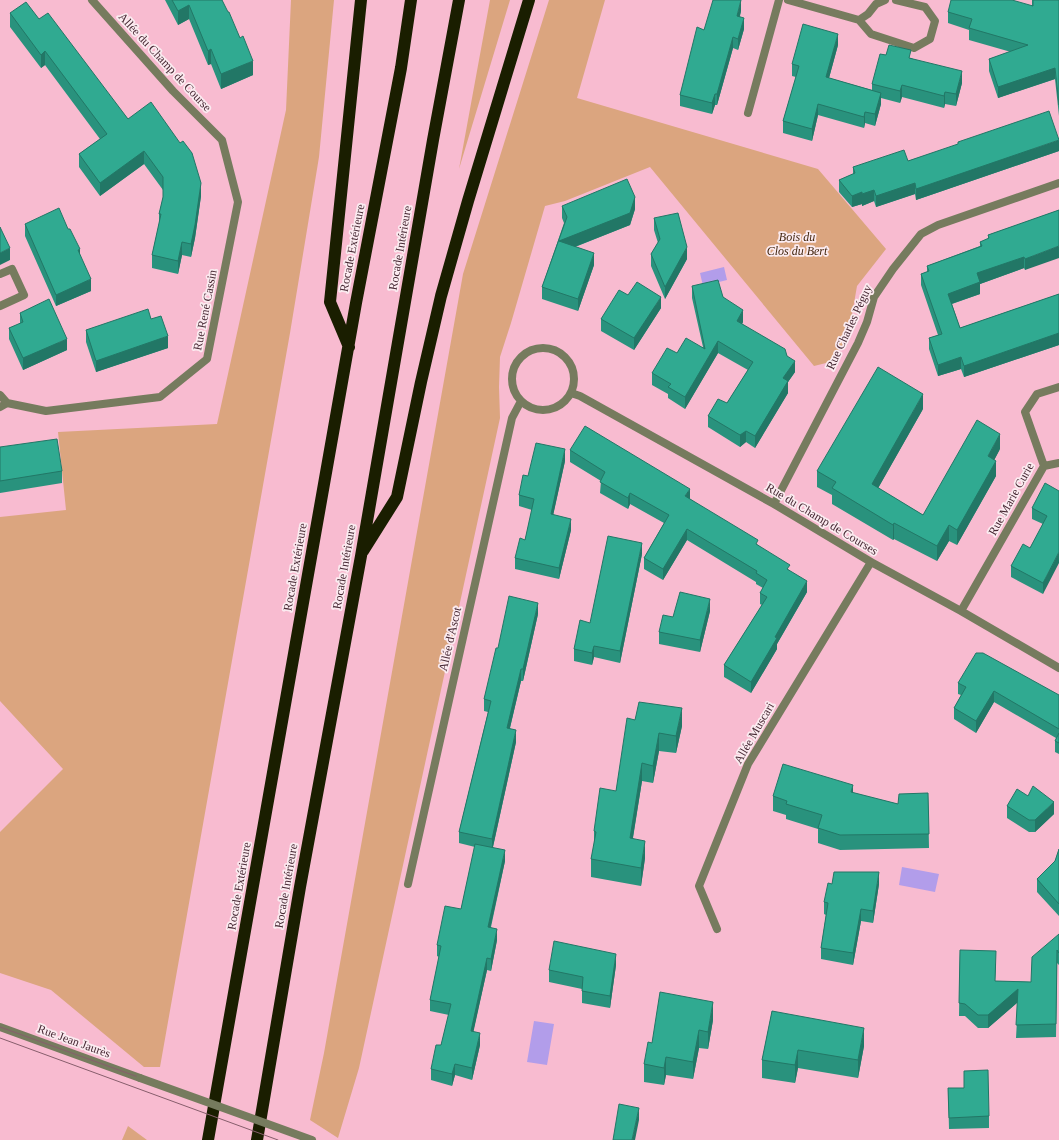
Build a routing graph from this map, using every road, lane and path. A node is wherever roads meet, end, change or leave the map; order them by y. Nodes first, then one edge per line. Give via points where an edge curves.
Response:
1 (92, 0) edge
2 (361, 0) edge
3 (411, 0) edge
4 (459, 0) edge
5 (529, 0) edge
6 (779, 0) edge
7 (788, 0) edge
8 (885, 0) edge
9 (896, 0) edge
10 (859, 20) junction
11 (748, 113) dead end
12 (222, 140) joint
13 (1059, 182) edge
14 (0, 274) edge
15 (0, 306) edge
16 (349, 347) junction
17 (1059, 387) edge
18 (571, 393) junction
19 (0, 395) edge
20 (521, 401) junction
21 (4, 405) edge
22 (1059, 463) edge
23 (1044, 466) junction
24 (774, 504) junction
25 (361, 556) junction
26 (871, 562) junction
27 (961, 612) junction
28 (1059, 668) edge
29 (408, 884) dead end
30 (717, 929) dead end
31 (0, 1027) edge
32 (208, 1140) edge
33 (257, 1140) edge
34 (312, 1140) edge

1 - 12 street, Allée du Champ de Course via 173,91
2 - 16 highway via 330,302
3 - 16 highway, Rocade Extérieure via 401,68
4 - 25 highway, Rocade Intérieure
5 - 25 highway via 441,296 397,497
6 - 11 street
7 - 10 street
8 - 10 street via 876,4
9 - 10 street via 925,7 935,21 930,39 914,48 871,34
12 - 21 street, Rue René Cassin via 238,202 207,359 160,397 46,411
13 - 24 street, Rue Charles Péguy via 938,225 921,234 874,297 858,342
14 - 15 street via 12,269 24,295
16 - 32 highway, Rocade Extérieure
17 - 23 street, Rue Marie Curie via 1037,394 1025,412
18 - 20 street via 557,407 548,410 534,408
18 - 20 street via 574,373 570,363 554,350 534,349 520,358 513,372 512,382
18 - 24 street, Rue du Champ de Courses
19 - 21 street, Rue René Cassin
20 - 29 street, Allée d'Ascot via 512,418
22 - 23 street
23 - 27 street, Rue Marie Curie
24 - 26 street, Rue du Champ de Courses
25 - 33 highway, Rocade Intérieure via 300,887
26 - 27 street, Rue du Champ de Courses
26 - 30 street, Allée Muscari via 748,764 699,886
27 - 28 street, Rue du Champ de Courses
31 - 34 street, Rue Jean Jaurès, bridge

